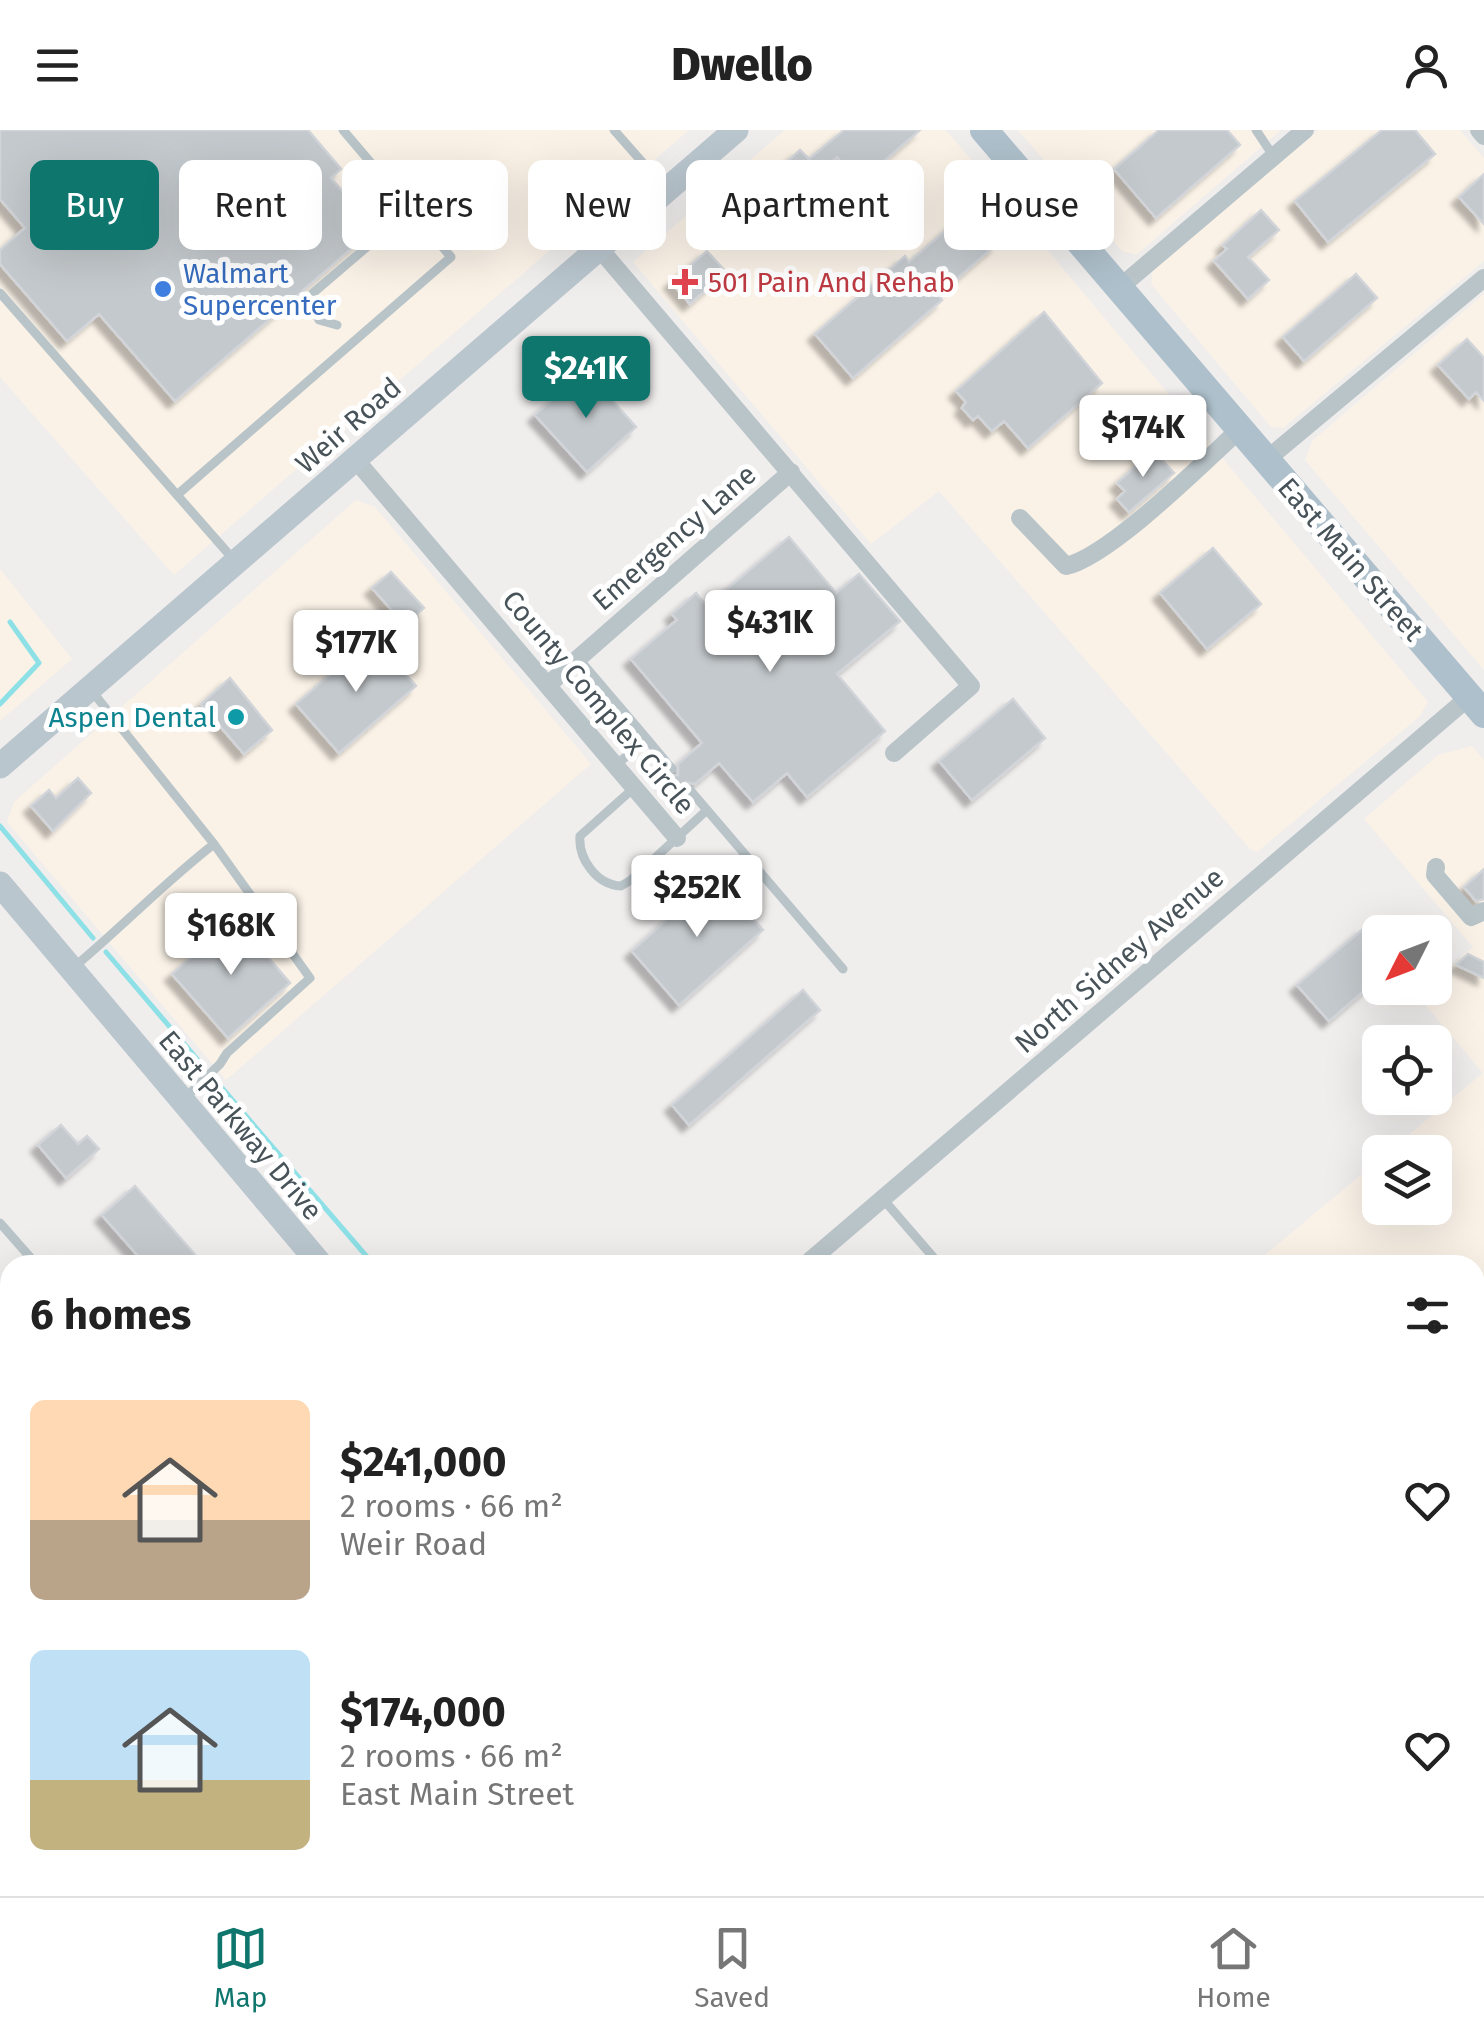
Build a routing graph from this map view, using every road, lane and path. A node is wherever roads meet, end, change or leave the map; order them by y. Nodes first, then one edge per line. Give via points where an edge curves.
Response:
1 (343, 130) edge
2 (614, 130) edge
3 (736, 130) edge
4 (984, 130) edge
5 (1256, 130) edge
6 (1305, 130) edge
7 (1479, 130) edge
8 (1484, 136) edge
9 (1274, 157) junction
10 (368, 160) edge
11 (667, 190) joint
12 (364, 250) edge
13 (445, 250) edge
14 (597, 250) edge
15 (601, 250) edge
16 (1484, 278) edge
17 (1119, 288) junction
18 (0, 293) edge
19 (337, 324) dead end
20 (1240, 429) junction
21 (354, 458) junction
22 (1266, 460) junction
23 (791, 472) junction
24 (177, 495) junction
25 (1020, 518) dead end
26 (236, 562) junction
27 (578, 658) junction
28 (549, 684) junction
29 (89, 688) junction
30 (1477, 705) edge
31 (646, 738) junction
32 (894, 753) dead end
33 (616, 765) junction
34 (0, 766) edge
35 (672, 769) dead end
36 (635, 787) junction
37 (689, 789) dead end
38 (707, 810) junction
39 (677, 838) junction
40 (214, 844) junction
41 (1436, 867) dead end
42 (0, 884) edge
43 (1484, 911) edge
44 (843, 969) dead end
45 (71, 970) junction
46 (180, 1102) junction
47 (883, 1198) junction
48 (0, 1223) edge
49 (28, 1255) edge
50 (312, 1255) edge
51 (816, 1255) edge
52 (931, 1255) edge

1 - 10 lane
2 - 11 lane
3 - 11 main road, Weir Road
4 - 17 main road, East Main Street
5 - 9 lane
6 - 9 street
7 - 8 street
9 - 17 street
12 - 19 lane via 310,301 319,320
13 - 24 lane via 451,257
14 - 21 main road, Weir Road
15 - 23 street
16 - 22 street
17 - 20 main road, East Main Street
18 - 24 lane
20 - 22 main road, East Main Street
20 - 25 street via 1083,562 1066,566
21 - 26 main road, Weir Road
21 - 28 street, County Complex Circle
22 - 30 main road, East Main Street
23 - 27 street, Emergency Lane
23 - 32 street via 971,686
24 - 26 lane
26 - 29 main road, Weir Road
27 - 28 street, Emergency Lane
27 - 31 lane
28 - 33 street, County Complex Circle
29 - 34 main road, Weir Road
29 - 40 lane
30 - 47 street, North Sidney Avenue
31 - 33 lane
31 - 35 lane
33 - 36 street, County Complex Circle
36 - 39 street, County Complex Circle
36 - 39 lane via 580,836 582,858 602,881 621,886
37 - 38 lane
38 - 39 lane, County Complex Circle
38 - 44 lane, County Complex Circle
40 - 45 lane
40 - 46 lane via 310,978
41 - 43 street via 1470,917
42 - 45 main road, East Parkway Drive
45 - 46 main road, East Parkway Drive
46 - 50 main road, East Parkway Drive
47 - 51 street, North Sidney Avenue
47 - 52 lane
48 - 49 lane

